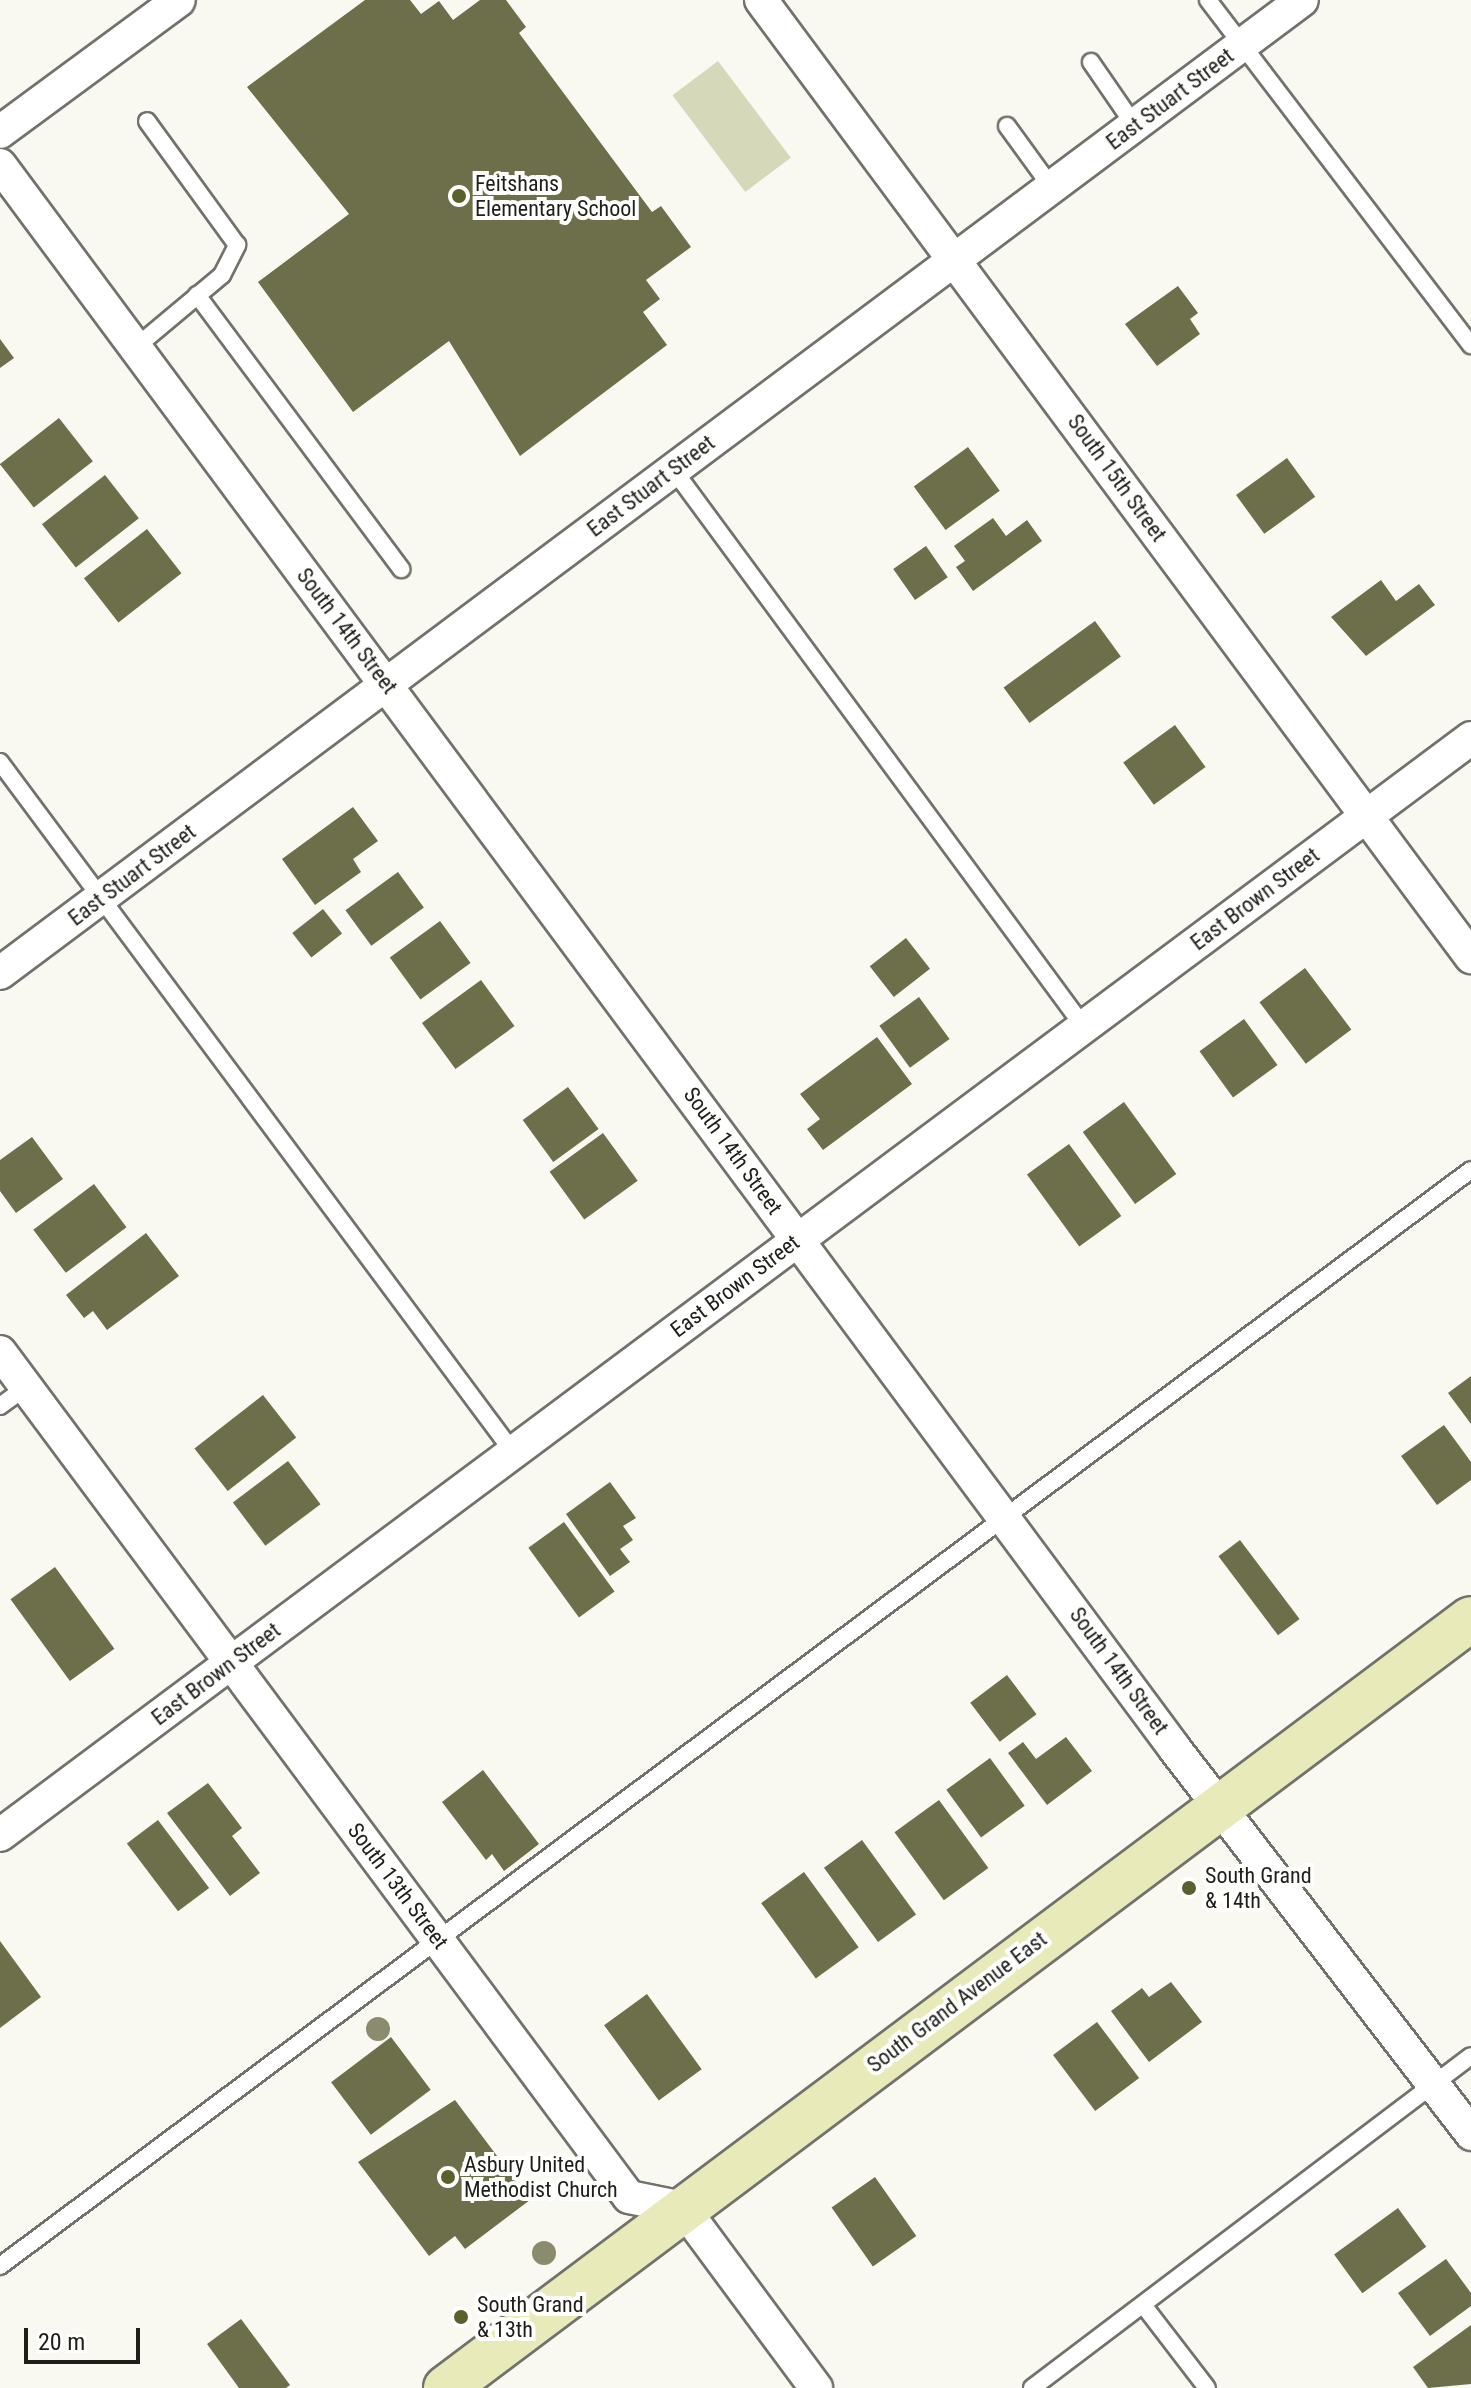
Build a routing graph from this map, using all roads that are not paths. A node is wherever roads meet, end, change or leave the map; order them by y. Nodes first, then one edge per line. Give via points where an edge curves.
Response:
1 (179, 0) edge
2 (761, 0) edge
3 (1208, 0) edge
4 (1302, 0) edge
5 (1242, 45) junction
6 (1091, 62) dead end
7 (147, 121) dead end
8 (1007, 126) dead end
9 (1135, 126) junction
10 (0, 132) edge
11 (0, 165) edge
12 (1052, 188) junction
13 (954, 259) junction
14 (197, 295) junction
15 (1471, 345) edge
16 (136, 347) junction
17 (673, 469) junction
18 (401, 569) dead end
19 (387, 684) junction
20 (1471, 738) edge
21 (0, 762) edge
22 (1366, 816) junction
23 (101, 898) junction
24 (1471, 957) edge
25 (0, 973) edge
26 (1084, 1027) junction
27 (1471, 1170) edge
28 (798, 1239) junction
29 (0, 1352) edge
30 (26, 1387) junction
31 (0, 1406) edge
32 (513, 1452) junction
33 (1007, 1517) junction
34 (1471, 1619) edge
35 (231, 1664) junction
36 (1219, 1806) junction
37 (0, 1835) edge
38 (437, 1939) junction
39 (1471, 2056) edge
40 (1433, 2084) junction
41 (1471, 2134) edge
42 (683, 2208) junction
43 (0, 2266) edge
44 (1144, 2306) junction
45 (446, 2388) edge
46 (816, 2388) edge
47 (1032, 2388) edge
48 (1207, 2388) edge

1 - 10 street
2 - 13 street, South 15th Street
3 - 5 lane
4 - 5 street, East Stuart Street
5 - 9 street, East Stuart Street
5 - 15 lane
6 - 9 lane
7 - 14 lane via 237,245 222,275
8 - 12 lane
9 - 12 street, East Stuart Street
11 - 16 street, South 14th Street
12 - 13 street, East Stuart Street
13 - 17 street, East Stuart Street
13 - 22 street, South 15th Street
14 - 16 lane
14 - 18 lane
16 - 19 street, South 14th Street
17 - 19 street, East Stuart Street
17 - 26 lane
19 - 23 street, East Stuart Street
19 - 28 street, South 14th Street
20 - 22 street, East Brown Street
21 - 23 lane
22 - 24 street, South 15th Street
22 - 26 street, East Brown Street
23 - 25 street, East Stuart Street
23 - 32 lane
26 - 28 street, East Brown Street
27 - 33 lane
28 - 32 street, East Brown Street
28 - 33 street, South 14th Street
29 - 30 street, South 13th Street
30 - 31 lane
30 - 35 street, South 13th Street
32 - 35 street, East Brown Street
33 - 36 street, South 14th Street
33 - 38 lane
34 - 36 main road, South Grand Avenue East
35 - 37 street, East Brown Street
35 - 38 street, South 13th Street
36 - 40 street, South 14th Street
36 - 42 main road, South Grand Avenue East
38 - 42 street, South 13th Street via 629,2197
38 - 43 lane
39 - 40 lane
40 - 41 street, South 14th Street
40 - 44 lane
42 - 45 main road, South Grand Avenue East
42 - 46 street
44 - 47 lane
44 - 48 lane

